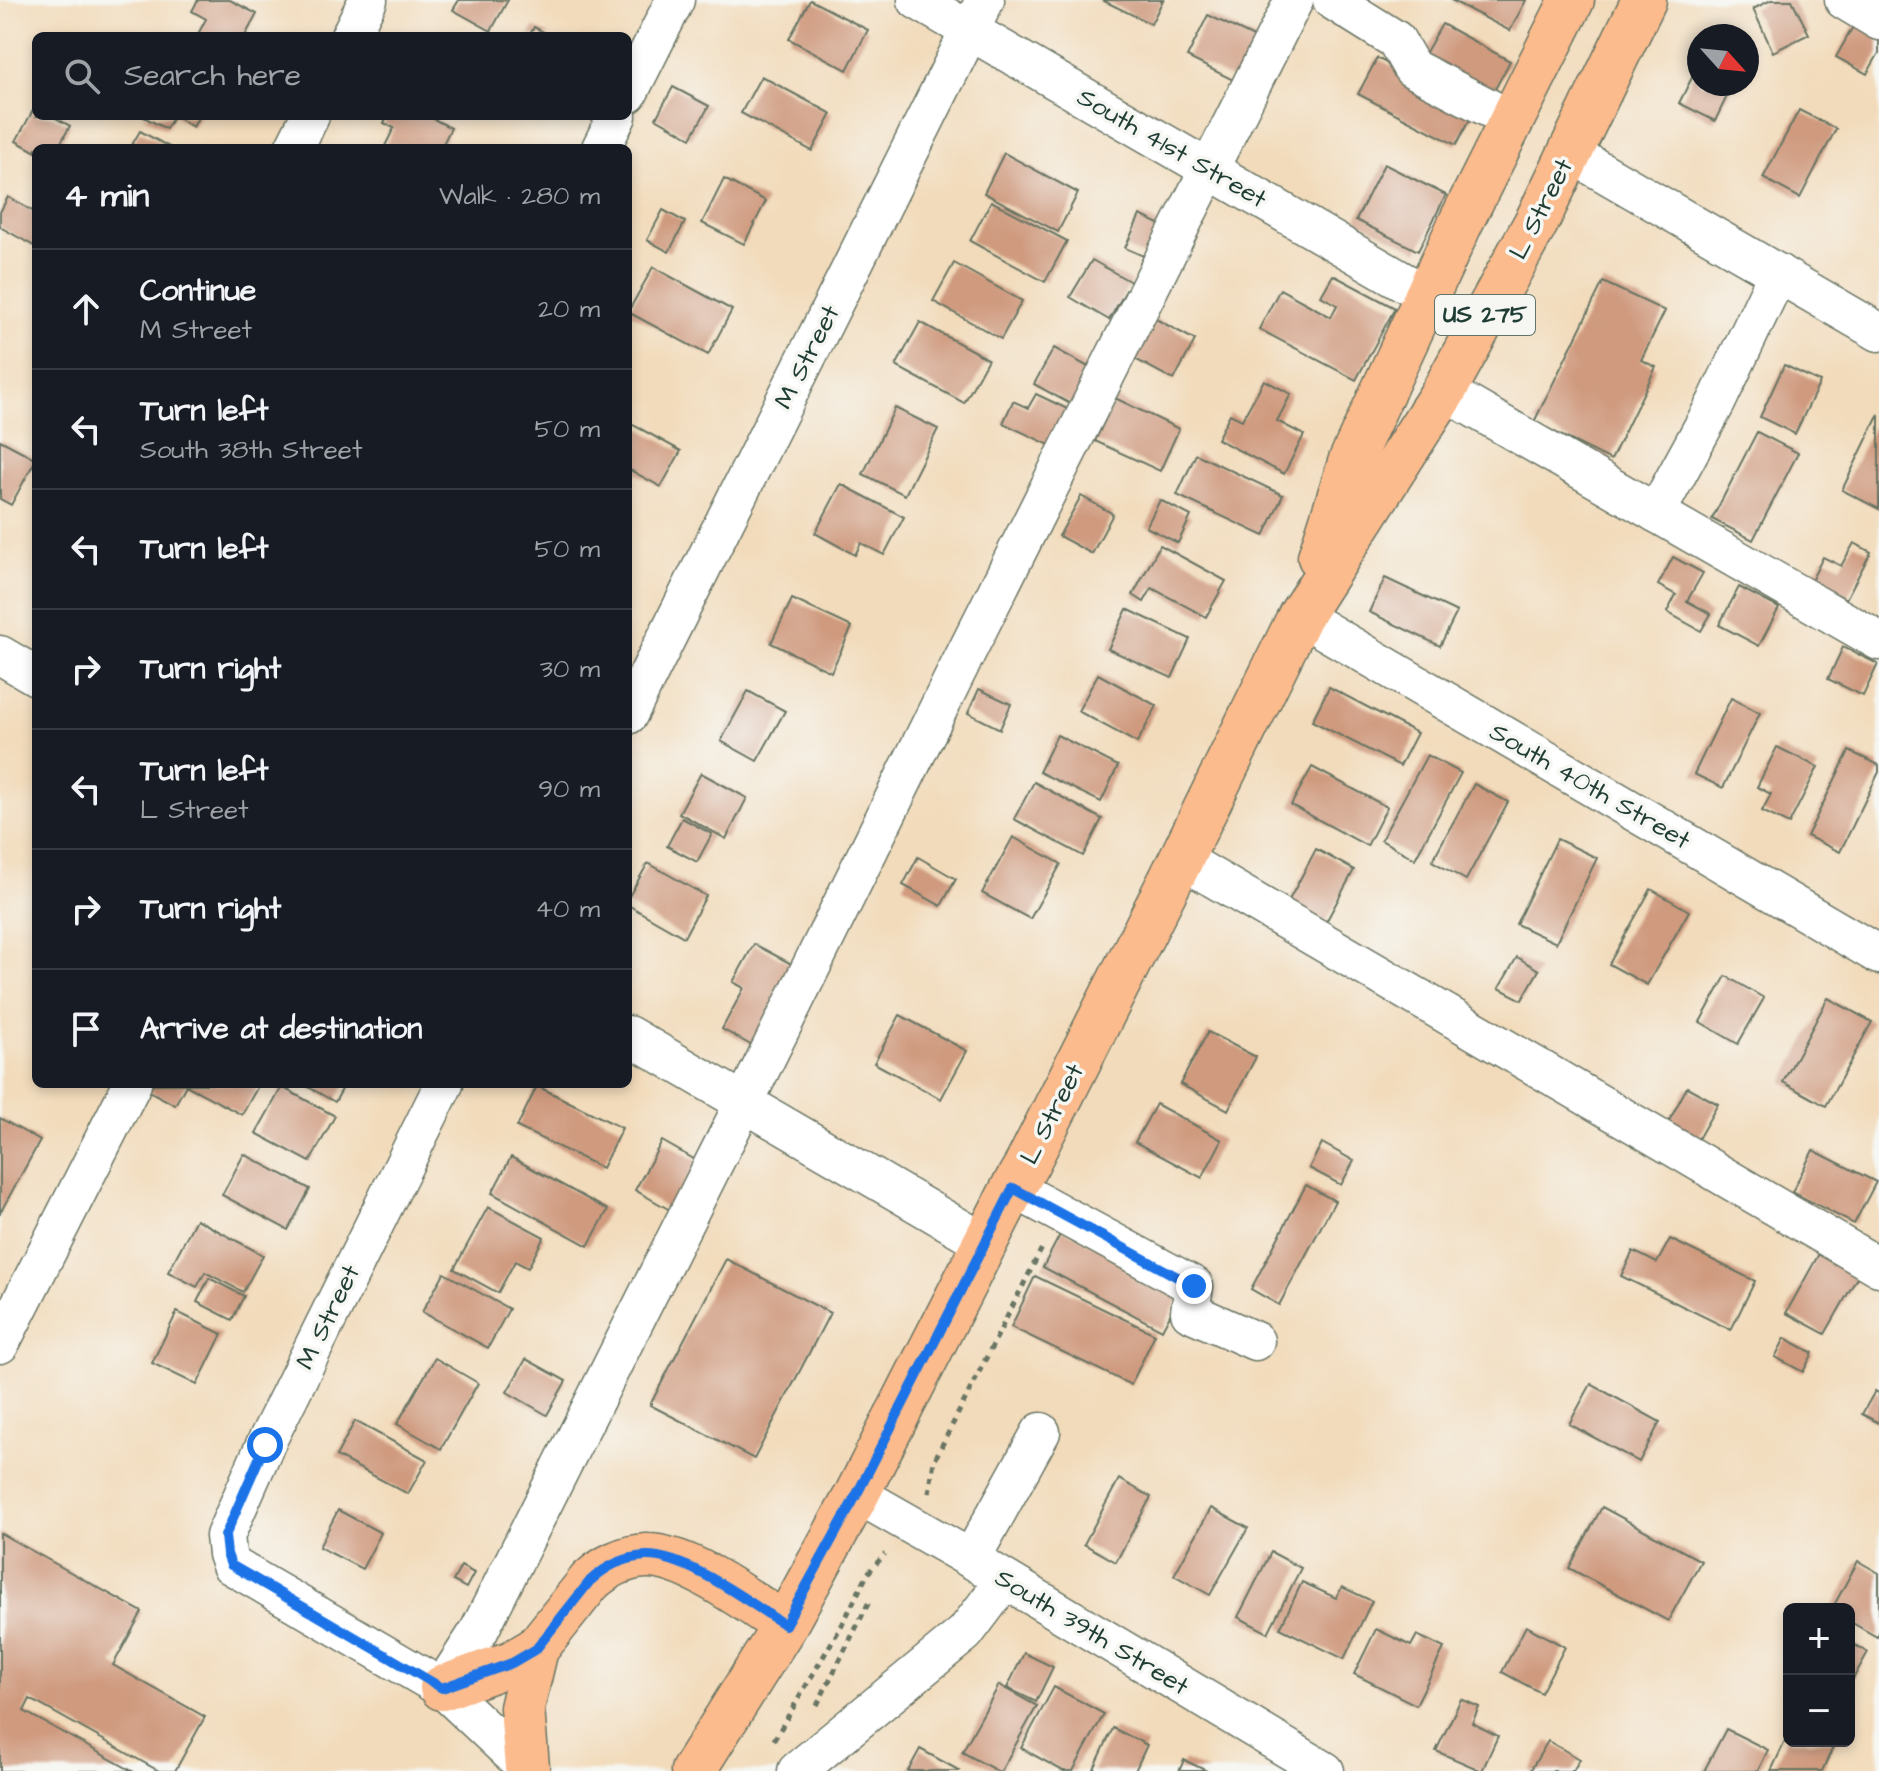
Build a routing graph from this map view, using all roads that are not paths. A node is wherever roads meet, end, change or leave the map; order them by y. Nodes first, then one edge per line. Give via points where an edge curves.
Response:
1 (368, 0) edge
2 (675, 0) edge
3 (917, 0) edge
4 (1294, 0) edge
5 (1332, 0) edge
6 (1572, 0) edge
7 (1644, 0) edge
8 (977, 16) edge
9 (352, 32) edge
10 (632, 86) edge
11 (308, 120) edge
12 (615, 120) edge
13 (1512, 120) junction
14 (296, 144) edge
15 (603, 144) edge
16 (1570, 153) junction
17 (1210, 170) junction
18 (1778, 273) junction
19 (1428, 296) junction
20 (1879, 332) edge
21 (1444, 391) junction
22 (1656, 513) junction
23 (1300, 616) junction
24 (1879, 641) edge
25 (632, 707) edge
26 (1181, 859) junction
27 (1879, 955) edge
28 (632, 1037) edge
29 (130, 1088) edge
30 (442, 1088) edge
31 (744, 1103) junction
32 (1013, 1188) junction
33 (985, 1243) junction
34 (1879, 1267) edge
35 (1255, 1341) dead end
36 (0, 1344) edge
37 (1041, 1432) dead end
38 (857, 1494) junction
39 (971, 1559) junction
40 (1005, 1580) junction
41 (785, 1625) junction
42 (536, 1649) junction
43 (442, 1688) junction
44 (528, 1769) edge
45 (693, 1771) edge
46 (797, 1771) edge
47 (1325, 1771) edge

1 - 9 street
2 - 10 street
3 - 8 street, South 41st Street
4 - 17 street
5 - 13 street via 1396,40 1412,68
6 - 13 main road, L Street / US 275
7 - 16 main road, L Street / US 275
8 - 17 street, South 41st Street
8 - 25 street, M Street
11 - 14 street
12 - 15 street
13 - 19 main road, L Street / US 275
16 - 18 street
16 - 21 main road, L Street / US 275
17 - 19 street, South 41st Street
17 - 31 street
18 - 20 street
18 - 22 street
19 - 23 main road, L Street / US 275 via 1351,460
21 - 22 street
21 - 23 main road, L Street / US 275
22 - 24 street
23 - 26 main road, L Street / US 275
23 - 27 street, South 40th Street
26 - 32 main road, L Street / US 275
26 - 34 street
28 - 31 street
29 - 36 street
30 - 43 street, M Street via 225,1536 231,1565
31 - 33 street
31 - 43 street via 479,1631
32 - 33 main road, L Street / US 275
32 - 35 street via 1194,1286 1190,1312
33 - 38 main road, L Street / US 275
37 - 39 street
38 - 39 street, South 39th Street
38 - 41 main road, L Street / US 275
39 - 40 street, South 39th Street
40 - 46 street via 965,1633
40 - 47 street, South 39th Street
41 - 42 main road via 700,1572 645,1556 599,1572
41 - 45 main road, L Street / US 275
42 - 43 main road
42 - 44 main road via 522,1708
43 - 44 street

